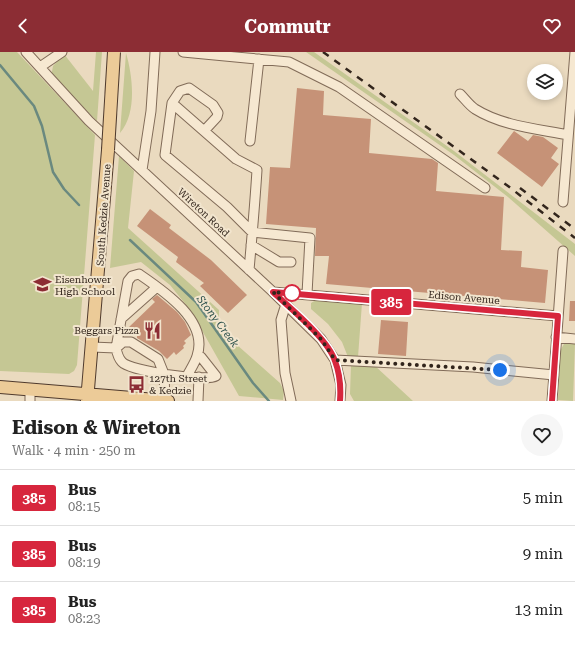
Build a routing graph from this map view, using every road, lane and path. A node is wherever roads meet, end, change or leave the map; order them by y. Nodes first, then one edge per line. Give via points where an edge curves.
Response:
1 (26, 52) edge
2 (62, 52) edge
3 (114, 52) edge
4 (155, 52) edge
5 (182, 52) edge
6 (575, 52) edge
7 (259, 59) junction
8 (40, 67) junction
9 (460, 94) dead end
10 (172, 103) junction
11 (204, 131) junction
12 (568, 135) junction
13 (250, 141) dead end
14 (142, 170) junction
15 (485, 188) dead end
16 (563, 202) dead end
17 (252, 232) junction
18 (251, 245) junction
19 (563, 251) dead end
20 (291, 262) dead end
21 (249, 270) junction
22 (157, 286) junction
23 (273, 292) junction
24 (307, 294) junction
25 (286, 304) junction
26 (558, 316) junction
27 (121, 319) junction
28 (556, 337) junction
29 (575, 339) edge
30 (92, 347) junction
31 (116, 348) junction
32 (198, 356) junction
33 (335, 360) junction
34 (164, 374) junction
35 (554, 375) junction
36 (187, 376) junction
37 (199, 377) junction
38 (0, 387) edge
39 (30, 395) edge
40 (88, 398) edge
41 (165, 401) edge
42 (168, 401) edge
43 (198, 401) edge
44 (291, 401) edge
45 (340, 401) edge
46 (552, 401) edge

1 - 8 street, Wireton Road
2 - 8 street
3 - 30 main road, South Kedzie Avenue, bridge
4 - 14 street via 151,111
5 - 7 street
6 - 12 street
7 - 13 street
7 - 15 street via 289,62 339,87
8 - 14 street, Wireton Road via 89,121
9 - 12 street via 474,109 492,117
10 - 11 street
10 - 11 street via 180,90 189,88 213,105 218,113
10 - 17 street via 165,155 227,207
11 - 17 street via 236,159 257,170
12 - 16 street
14 - 21 street, Wireton Road
17 - 18 street
17 - 24 street via 310,238
18 - 20 street via 279,262
18 - 21 street
19 - 26 street
21 - 23 street, Wireton Road
22 - 27 street
22 - 27 street via 139,274 132,276 128,281
22 - 32 street via 166,292 195,324 198,333
23 - 24 street, Edison Avenue
23 - 25 street, Wireton Road
24 - 26 street, Edison Avenue
25 - 33 street, Wireton Road via 321,339
25 - 44 street via 281,320 285,373
26 - 28 street
27 - 31 street
28 - 29 street
28 - 35 street
30 - 31 street
30 - 40 main road, South Kedzie Avenue
31 - 34 street via 122,363 136,369
31 - 34 street via 123,342 131,342 158,359
32 - 36 street
32 - 37 street via 216,376
33 - 35 street
33 - 45 street, Wireton Road via 341,385
34 - 36 street
34 - 41 street
35 - 46 street
36 - 37 street
37 - 43 street
38 - 39 main road
39 - 40 main road
40 - 41 main road
41 - 42 main road

